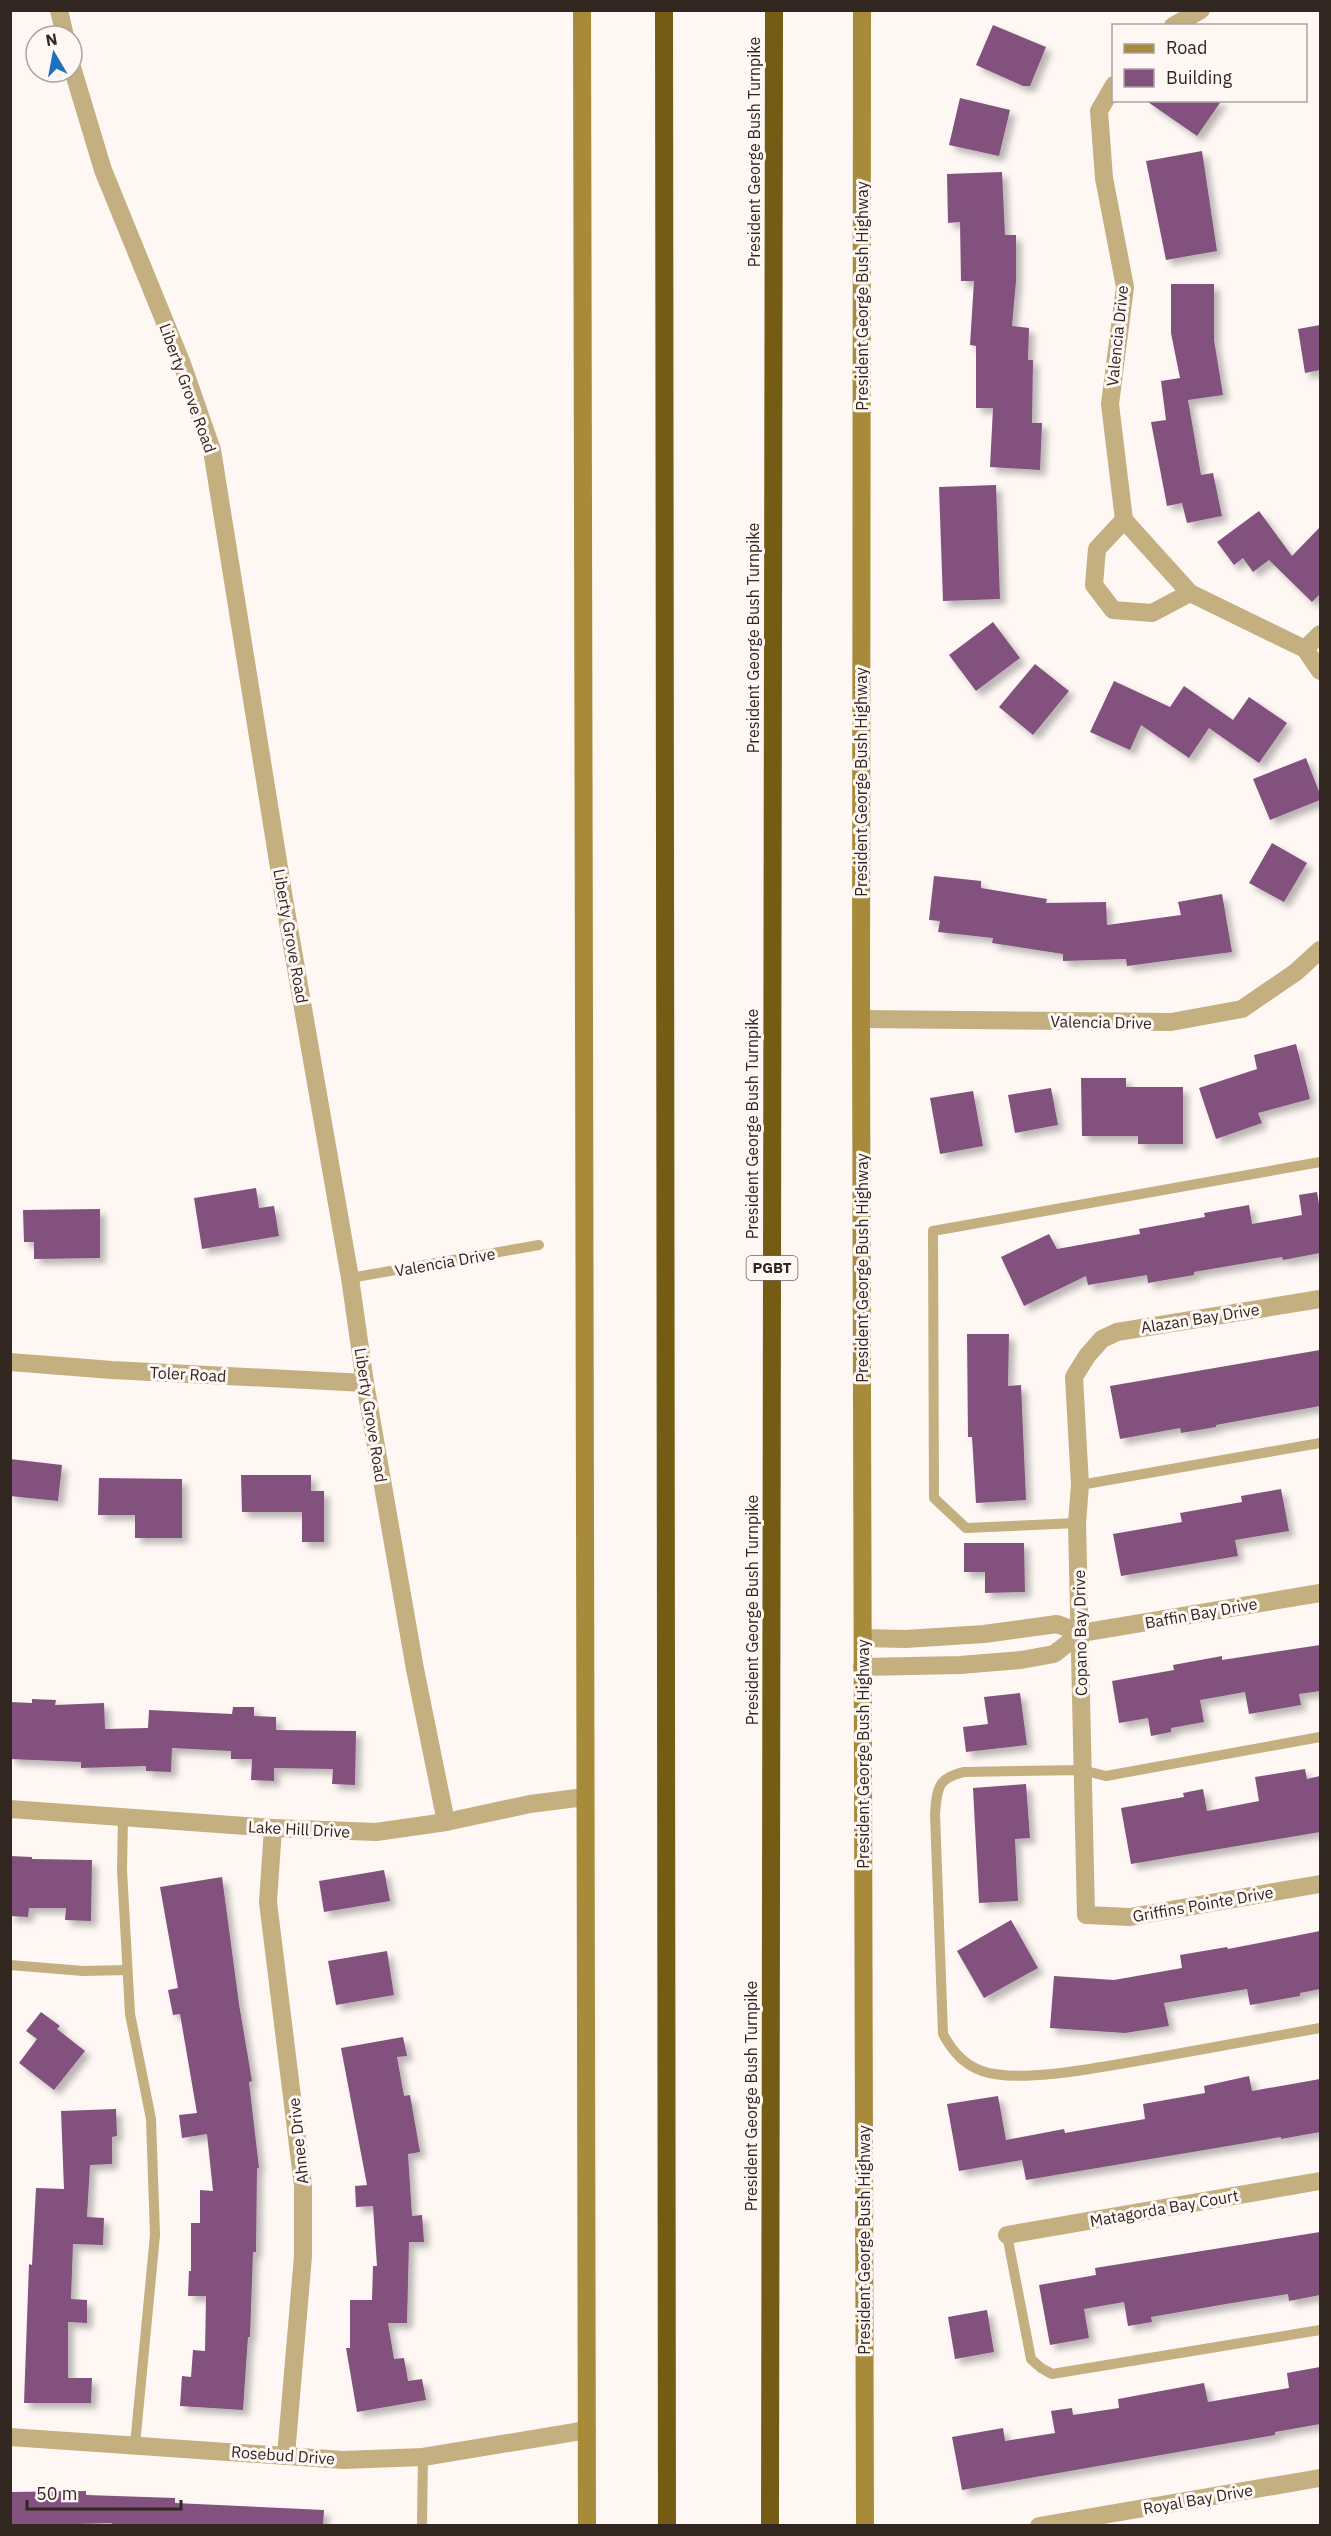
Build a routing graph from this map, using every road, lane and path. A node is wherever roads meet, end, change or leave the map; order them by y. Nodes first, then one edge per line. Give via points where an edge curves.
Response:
1 (582, 10) edge
2 (664, 10) edge
3 (774, 10) edge
4 (862, 10) edge
5 (1201, 10) edge
6 (1176, 24) edge
7 (77, 84) edge
8 (1112, 87) edge
9 (1124, 520) junction
10 (1190, 593) junction
11 (1320, 634) edge
12 (1305, 649) junction
13 (1320, 671) edge
14 (1320, 950) edge
15 (861, 1019) junction
16 (1320, 1162) edge
17 (539, 1245) dead end
18 (350, 1278) junction
19 (1320, 1299) edge
20 (1087, 1356) joint
21 (10, 1362) edge
22 (365, 1383) junction
23 (1320, 1443) edge
24 (1080, 1485) junction
25 (1077, 1523) junction
26 (1320, 1593) edge
27 (1081, 1633) junction
28 (863, 1638) junction
29 (862, 1667) junction
30 (1320, 1737) edge
31 (1082, 1770) junction
32 (585, 1797) junction
33 (10, 1809) edge
34 (123, 1817) junction
35 (446, 1822) junction
36 (273, 1828) junction
37 (1320, 1884) edge
38 (1086, 1915) joint
39 (10, 1965) edge
40 (127, 1970) junction
41 (1320, 2028) edge
42 (1320, 2181) edge
43 (1007, 2235) joint
44 (1320, 2330) edge
45 (587, 2430) junction
46 (10, 2436) edge
47 (135, 2445) junction
48 (286, 2455) junction
49 (423, 2457) junction
50 (1320, 2478) edge
51 (422, 2526) edge
52 (587, 2526) edge
53 (667, 2526) edge
54 (770, 2526) edge
55 (865, 2526) edge
56 (1040, 2526) edge

1 - 32 main road
2 - 53 highway
3 - 54 highway, President George Bush Turnpike / PGBT
4 - 15 main road, President George Bush Highway
5 - 6 street
7 - 18 street, Liberty Grove Road via 103,170 182,364 212,450
8 - 9 street, Valencia Drive via 1099,111 1104,178 1125,287 1110,404
9 - 10 street
9 - 10 street via 1097,549 1094,585 1113,610 1152,613
10 - 12 street
11 - 12 street
12 - 13 street
14 - 15 street, Valencia Drive via 1296,972 1242,1009 1171,1022
15 - 28 main road, President George Bush Highway
16 - 25 lane via 933,1231 934,1498 966,1528
17 - 18 lane, Valencia Drive
18 - 22 street, Liberty Grove Road
19 - 20 street, Alazan Bay Drive via 1118,1332 1102,1339
20 - 24 street, Copano Bay Drive via 1074,1377
21 - 22 street, Toler Road
22 - 35 street, Liberty Grove Road
23 - 24 lane
24 - 25 street, Copano Bay Drive
25 - 27 street, Copano Bay Drive
26 - 27 street, Baffin Bay Drive
27 - 28 street, Baffin Bay Drive via 1057,1624 984,1634
27 - 29 street, Baffin Bay Drive via 1054,1654 1021,1660
27 - 31 street, Copano Bay Drive
28 - 29 main road, President George Bush Highway
29 - 55 main road, President George Bush Highway
30 - 31 lane via 1106,1776
31 - 38 street, Copano Bay Drive
31 - 41 lane via 964,1772 949,1775 937,1790 941,2018 950,2047 962,2060 984,2072 1027,2076
32 - 35 street, Lake Hill Drive
32 - 45 main road
33 - 34 street, Lake Hill Drive
34 - 36 street, Lake Hill Drive
34 - 40 lane
35 - 36 street, Lake Hill Drive via 376,1832
36 - 48 street, Ahnee Drive via 268,1902 303,2186 303,2256
37 - 38 street, Griffins Pointe Drive via 1130,1917
39 - 40 lane
40 - 47 lane via 130,2014 151,2119 155,2235
42 - 43 street, Matagorda Bay Court
43 - 44 lane via 1031,2358 1052,2374
45 - 49 street, Rosebud Drive
45 - 52 main road
46 - 47 street, Rosebud Drive
47 - 48 street, Rosebud Drive
48 - 49 street, Rosebud Drive via 344,2460
49 - 51 lane
50 - 56 street, Royal Bay Drive

